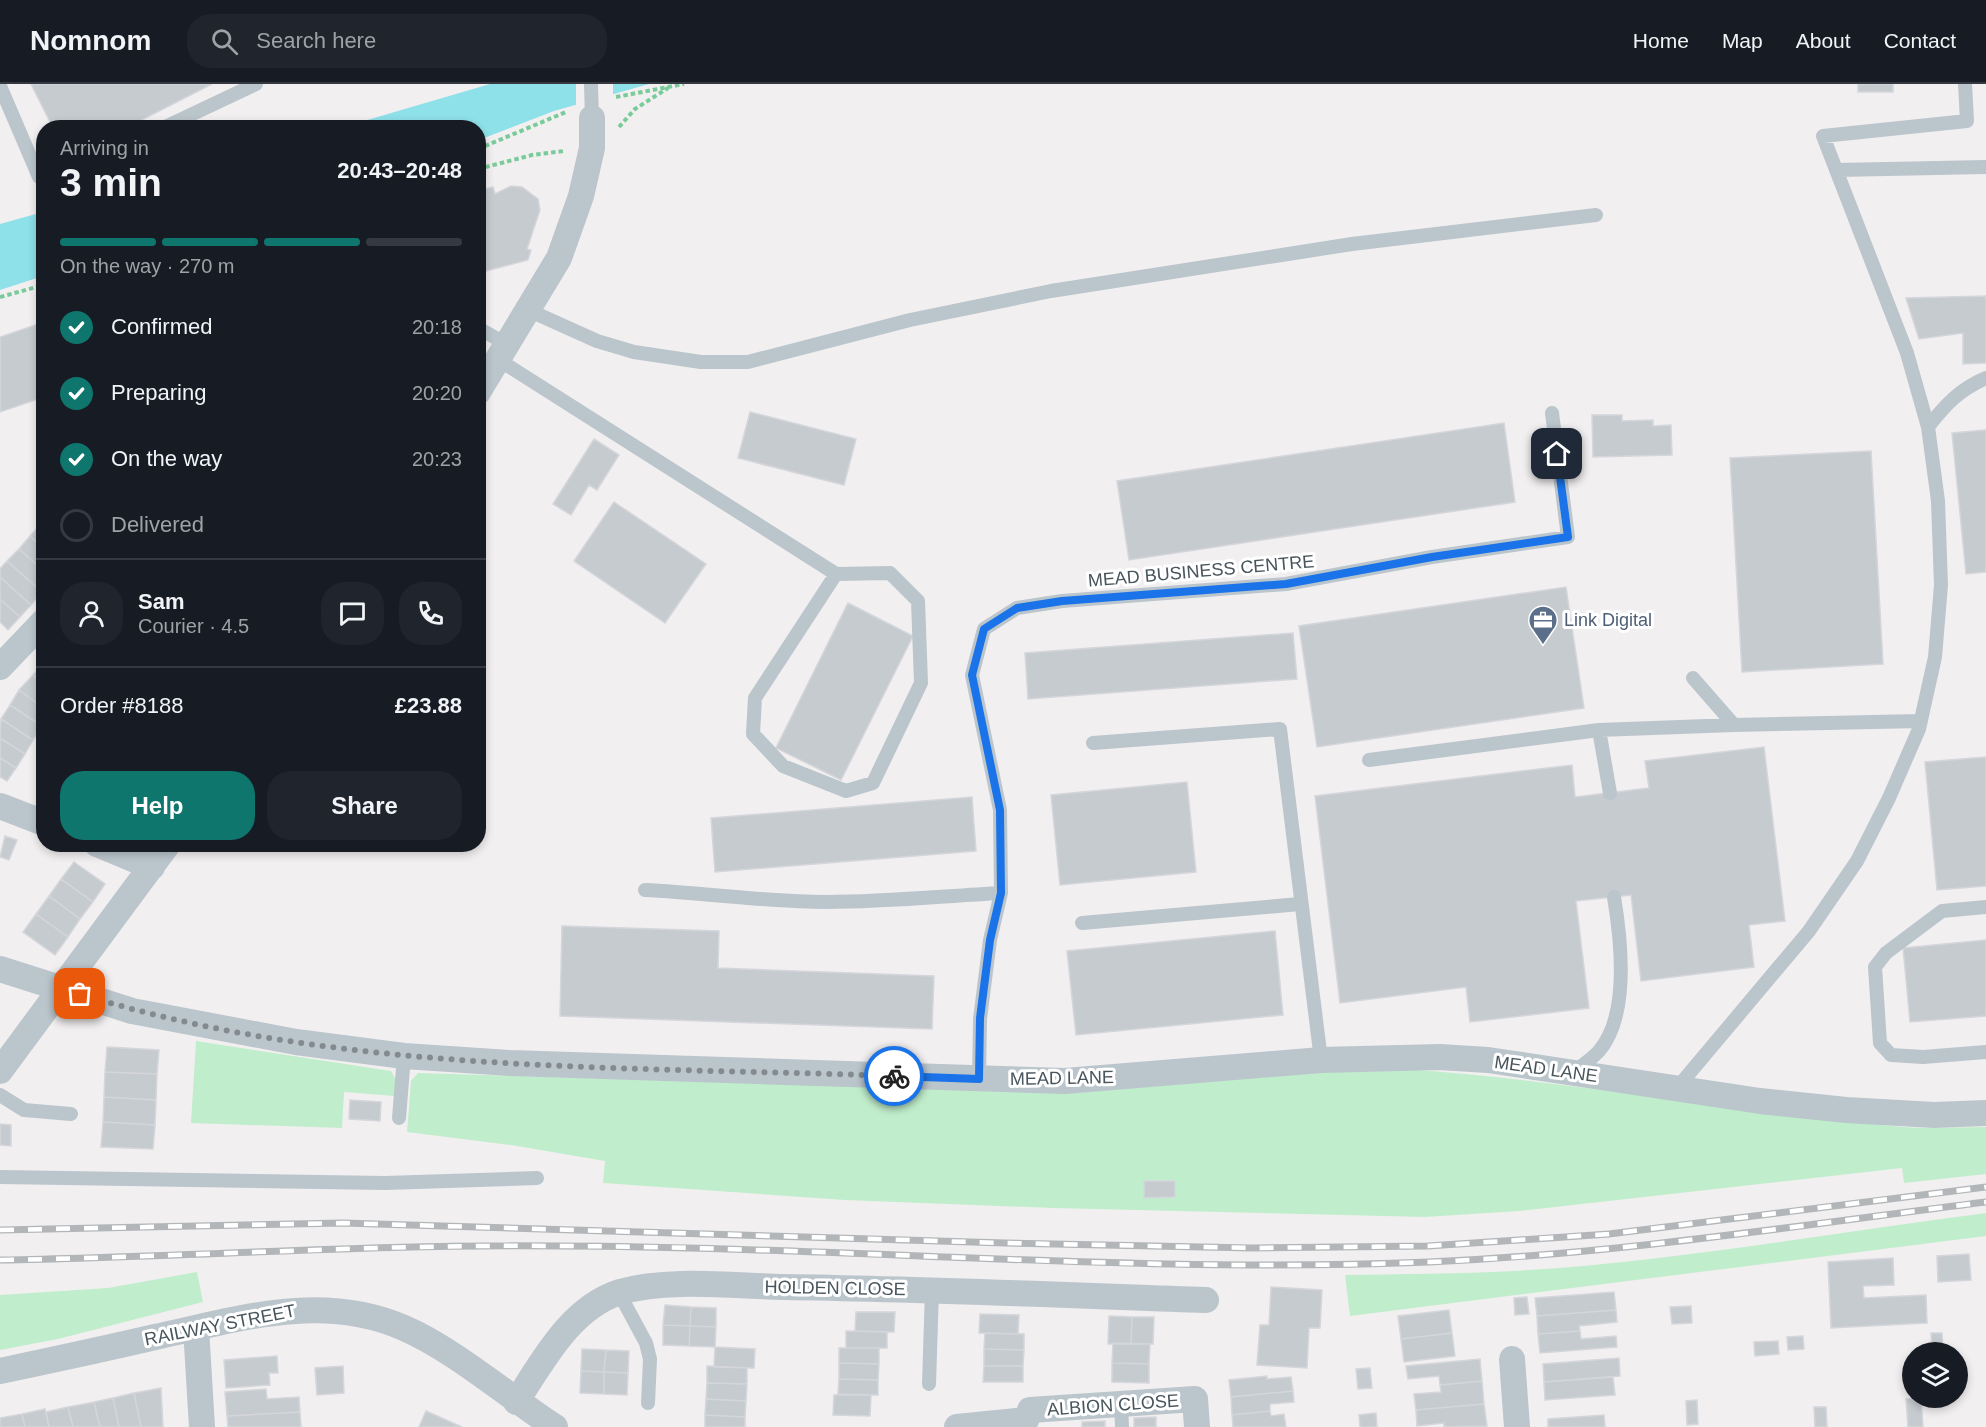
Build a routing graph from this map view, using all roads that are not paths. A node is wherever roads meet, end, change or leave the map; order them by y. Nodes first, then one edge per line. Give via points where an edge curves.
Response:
1 (256, 84) edge
2 (591, 84) edge
3 (1965, 84) edge
4 (0, 86) edge
5 (592, 118) joint
6 (179, 120) edge
7 (1986, 167) edge
8 (36, 170) edge
9 (1837, 170) junction
10 (1596, 215) dead end
11 (528, 310) junction
12 (486, 336) edge
13 (503, 352) junction
14 (1986, 378) edge
15 (486, 379) edge
16 (1552, 413) dead end
17 (1928, 427) junction
18 (836, 574) junction
19 (36, 629) edge
20 (0, 667) edge
21 (1693, 678) dead end
22 (1921, 721) junction
23 (1734, 725) junction
24 (1599, 730) junction
25 (1093, 743) dead end
26 (1369, 760) dead end
27 (1610, 793) dead end
28 (0, 806) edge
29 (36, 820) edge
30 (115, 852) edge
31 (162, 852) edge
32 (152, 867) junction
33 (645, 890) dead end
34 (1001, 893) junction
35 (1614, 897) dead end
36 (1300, 904) junction
37 (1986, 907) edge
38 (1082, 923) dead end
39 (0, 969) edge
40 (63, 989) junction
41 (1986, 1052) edge
42 (404, 1056) junction
43 (1321, 1060) junction
44 (0, 1071) edge
45 (1574, 1072) junction
46 (979, 1079) junction
47 (1677, 1088) junction
48 (0, 1095) edge
49 (1986, 1113) edge
50 (71, 1114) dead end
51 (399, 1118) dead end
52 (0, 1177) edge
53 (537, 1178) dead end
54 (932, 1290) junction
55 (619, 1293) junction
56 (1206, 1300) dead end
57 (196, 1328) junction
58 (1512, 1359) dead end
59 (0, 1371) edge
60 (929, 1384) dead end
61 (516, 1402) junction
62 (648, 1403) dead end
63 (1121, 1415) edge
64 (202, 1427) edge
65 (555, 1427) edge
66 (957, 1427) edge
67 (1197, 1427) edge
68 (1517, 1427) edge

1 - 6 lane
2 - 5 lane, bridge
3 - 9 lane via 1967,121 1823,136
4 - 8 lane
5 - 11 street via 592,148 581,196 559,258
7 - 9 lane
9 - 17 lane via 1907,353
10 - 11 lane via 1352,244 1051,291 910,320 748,362 701,363 634,352 597,341
11 - 13 street
12 - 13 lane
13 - 15 street
13 - 18 lane
14 - 17 lane via 1947,403
16 - 34 lane, MEAD BUSINESS CENTRE via 1568,537 1286,584 1017,608 984,629 972,675 1000,810
17 - 22 lane via 1938,501 1941,585 1935,657
18 - 18 lane via 890,573 918,602 921,682 873,783 846,791 783,766 753,734 755,698
19 - 20 street
21 - 23 lane
22 - 23 lane
22 - 47 lane via 1889,798 1851,870 1809,931
23 - 24 lane
24 - 26 lane
24 - 27 lane
25 - 36 lane via 1280,729
28 - 29 street
30 - 32 street
31 - 32 street
32 - 40 street
33 - 34 lane via 766,901 829,902
34 - 46 lane, MEAD BUSINESS CENTRE via 990,940 980,1018
35 - 45 lane via 1620,933 1620,993 1612,1027 1600,1049
36 - 38 lane
36 - 43 lane
37 - 41 lane via 1942,910 1886,953 1875,967 1880,1043 1891,1055 1923,1057
39 - 40 street, MEAD LANE
40 - 42 street, MEAD LANE via 132,1011 211,1027
40 - 44 street
42 - 46 street, MEAD LANE
42 - 51 lane
43 - 45 street, MEAD LANE via 1439,1057
43 - 46 street, MEAD LANE via 1065,1081
45 - 47 street, MEAD LANE
47 - 49 street, MEAD LANE via 1846,1110 1934,1115
48 - 50 lane via 24,1110
52 - 53 lane via 385,1183
54 - 55 street, HOLDEN CLOSE via 657,1286
54 - 56 street, HOLDEN CLOSE
54 - 60 lane
55 - 61 street, HOLDEN CLOSE via 586,1310 555,1342
55 - 62 lane via 646,1343 650,1359
57 - 59 street, RAILWAY STREET
57 - 61 street, RAILWAY STREET via 309,1309 375,1317 406,1328
57 - 64 street
58 - 68 street
61 - 65 street, RAILWAY STREET
63 - 66 street, ALBION CLOSE via 1030,1410 1026,1420
63 - 67 street, ALBION CLOSE via 1195,1399

